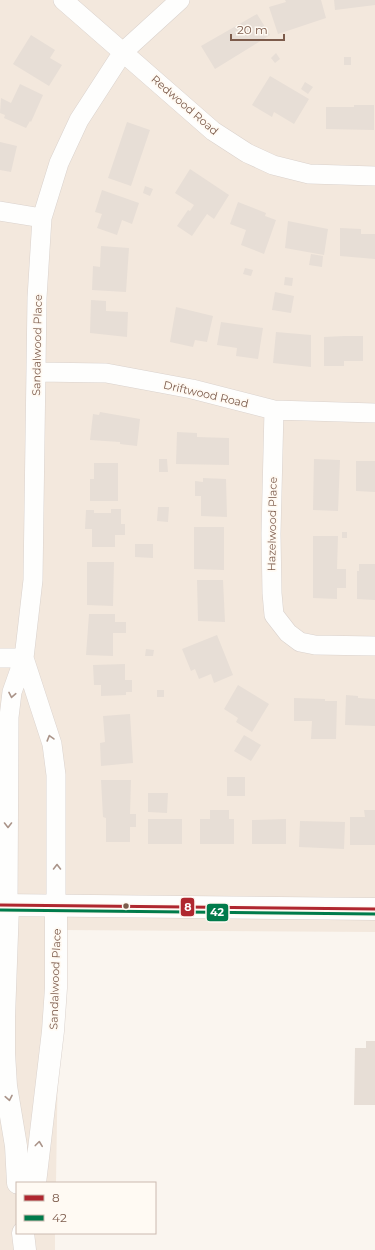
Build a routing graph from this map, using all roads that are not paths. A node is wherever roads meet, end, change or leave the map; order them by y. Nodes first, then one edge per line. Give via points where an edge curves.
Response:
1 (63, 0) edge
2 (180, 0) edge
3 (124, 52) junction
4 (375, 176) edge
5 (0, 211) edge
6 (42, 218) junction
7 (37, 372) junction
8 (274, 410) junction
9 (375, 413) edge
10 (375, 646) edge
11 (0, 658) edge
12 (24, 658) junction
13 (4, 906) edge
14 (56, 906) junction
15 (375, 909) edge
16 (18, 1182) edge
17 (35, 1182) edge
18 (23, 1234) edge
19 (30, 1234) edge
20 (25, 1250) edge
21 (28, 1250) edge

1 - 3 street, Redwood Road
2 - 3 street, Sandalwood Place
3 - 4 street, Redwood Road via 213,131 247,153 273,165 309,174
3 - 6 street, Sandalwood Place via 79,120 60,163
5 - 6 street
6 - 7 street, Sandalwood Place via 37,298
7 - 8 street, Driftwood Road via 106,373 192,389
7 - 12 street, Sandalwood Place via 33,580
8 - 9 street, Driftwood Road
8 - 10 street, Hazelwood Place via 274,615 288,633 300,642 315,645
11 - 12 street
12 -> 13 street, Sandalwood Place via 12,692 9,716
14 -> 12 street, Sandalwood Place via 56,775 52,744
13 - 14 street
13 -> 16 street, Sandalwood Place via 4,1053
14 - 15 street
17 -> 14 street, Sandalwood Place via 53,1032
18 - 20 street
19 - 21 street

